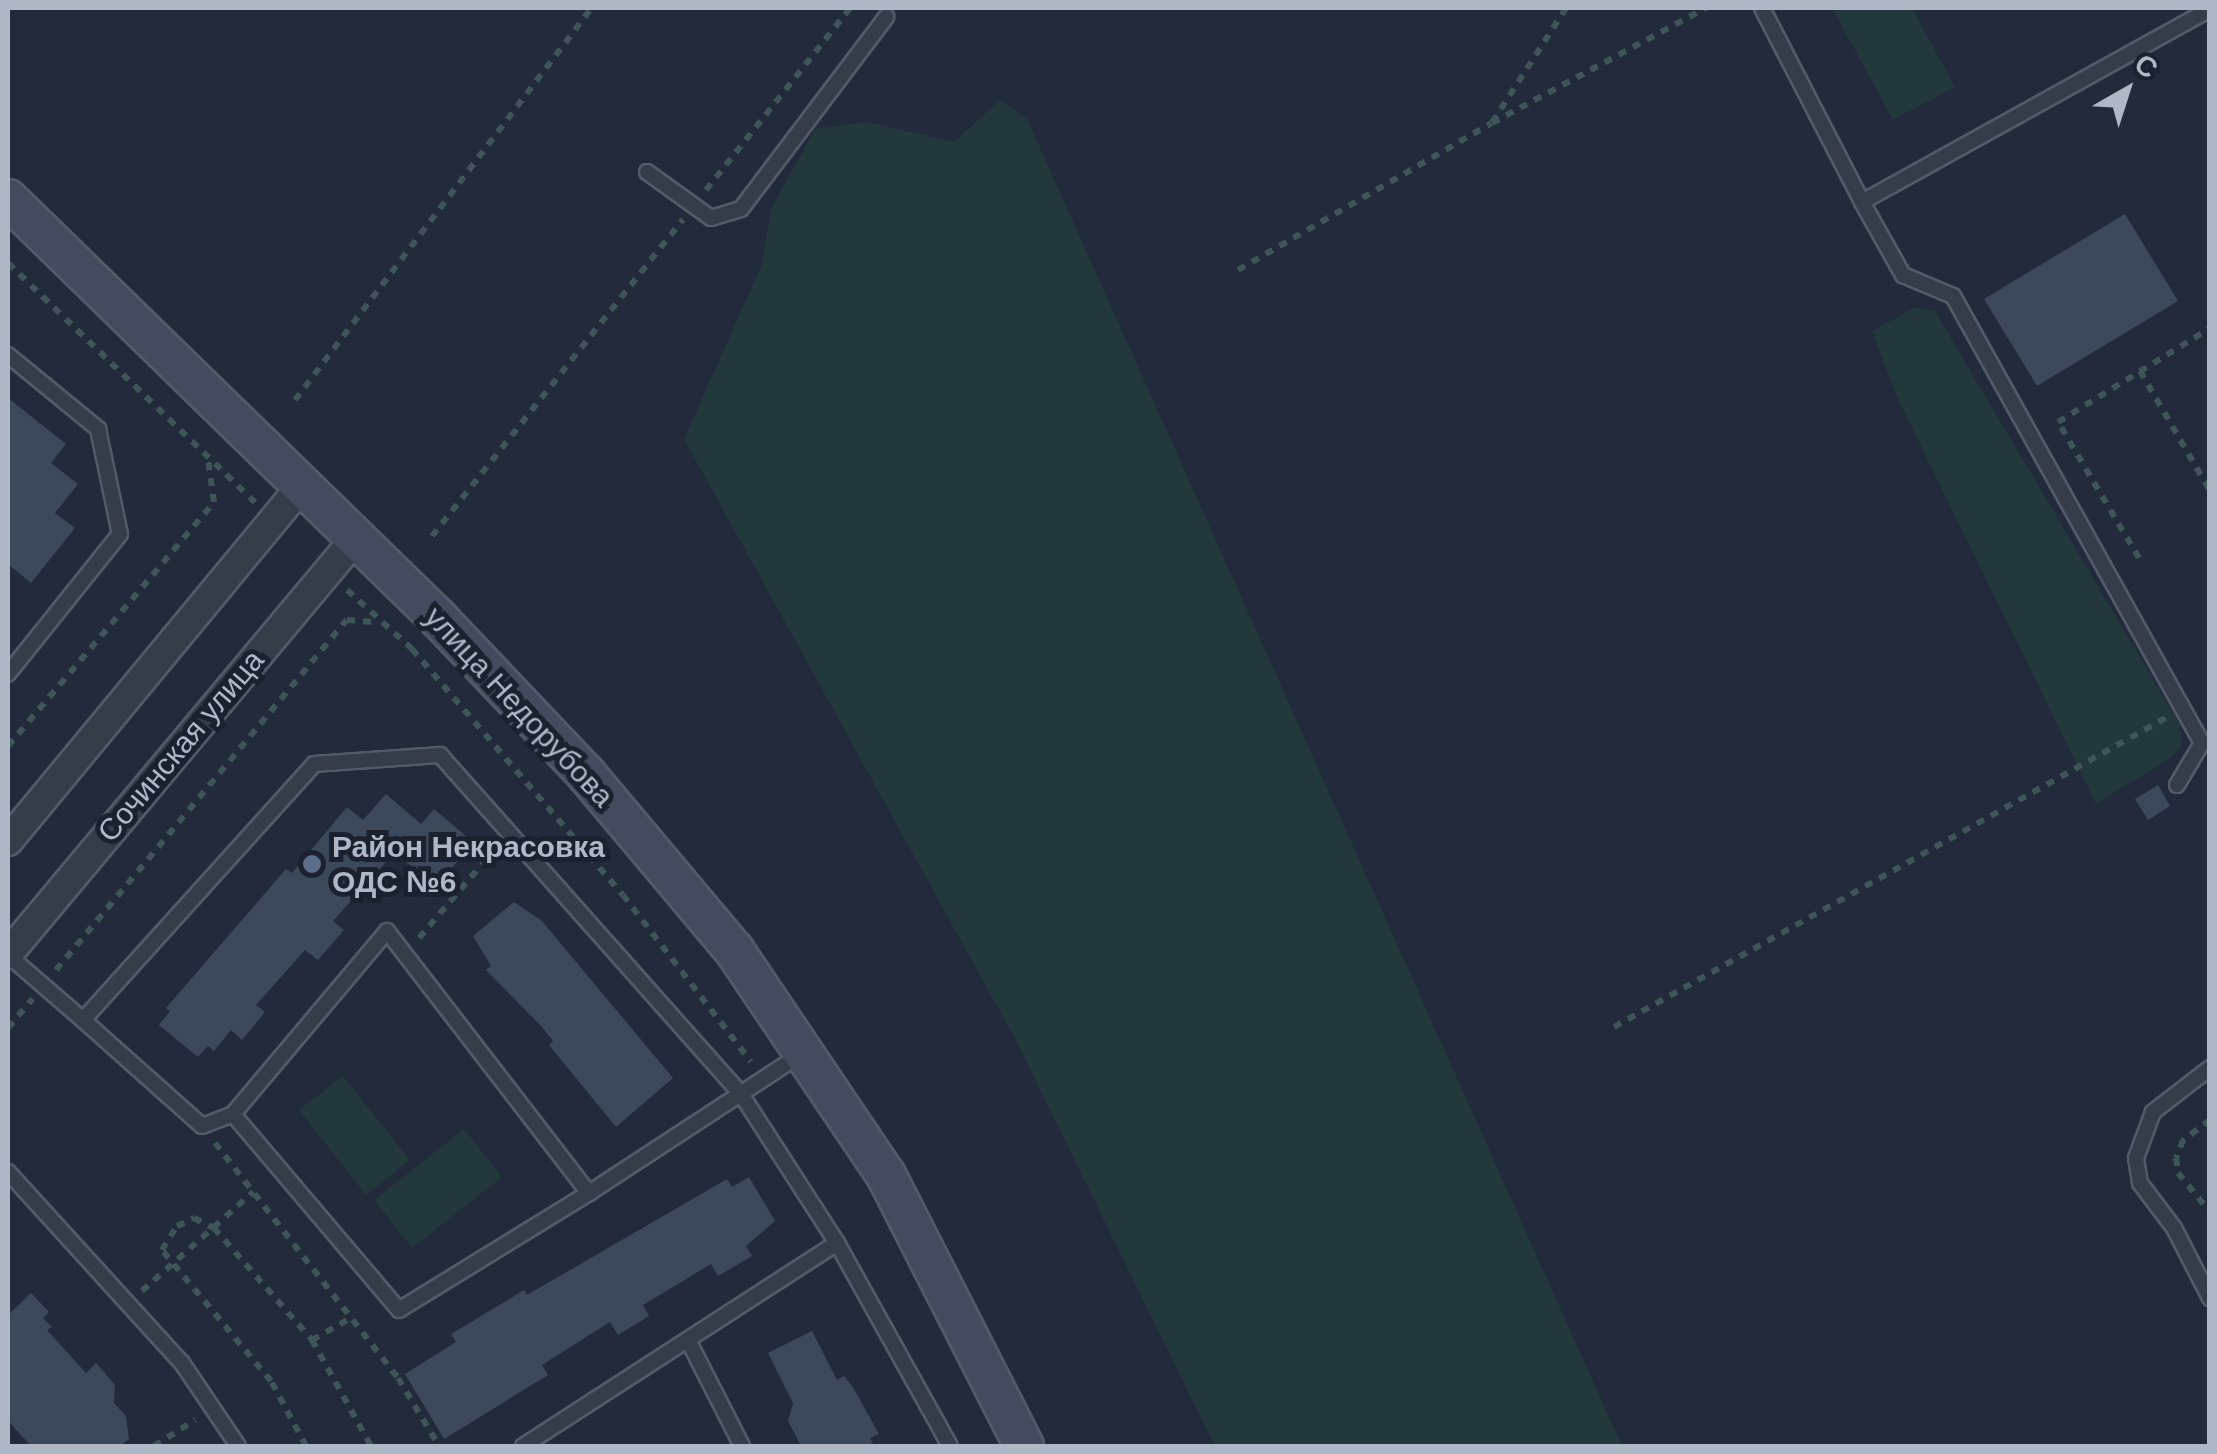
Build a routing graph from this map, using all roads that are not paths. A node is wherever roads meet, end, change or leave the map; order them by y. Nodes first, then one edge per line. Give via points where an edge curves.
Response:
1 (1762, 8) edge
2 (2210, 9) edge
3 (886, 16) dead end
4 (648, 172) dead end
5 (8, 199) edge
6 (1862, 202) junction
7 (8, 355) edge
8 (302, 486) junction
9 (356, 538) junction
10 (8, 674) edge
11 (2177, 785) dead end
12 (8, 841) edge
13 (8, 954) edge
14 (83, 1020) junction
15 (805, 1052) junction
16 (2210, 1068) edge
17 (741, 1094) junction
18 (233, 1114) junction
19 (8, 1172) edge
20 (589, 1193) junction
21 (837, 1243) junction
22 (2210, 1298) edge
23 (688, 1340) junction
24 (238, 1446) edge
25 (522, 1446) edge
26 (742, 1446) edge
27 (950, 1446) edge
28 (1024, 1446) edge

1 - 6 lane
2 - 6 lane
3 - 4 lane via 741,210 711,218
5 - 8 street, улица Недорубова
6 - 11 lane via 1903,275 1952,296 2202,743
7 - 10 lane via 98,429 120,534
8 - 9 street, улица Недорубова
8 - 12 street
9 - 13 street, Сочинская улица
9 - 15 street, улица Недорубова via 587,775 734,950
13 - 14 lane
14 - 17 lane via 314,764 440,755
14 - 18 lane via 202,1126
15 - 17 lane
15 - 28 street, улица Недорубова via 886,1175
16 - 22 lane via 2152,1112 2136,1158 2140,1182 2174,1228
17 - 20 lane
17 - 21 lane
18 - 20 lane via 399,1310
18 - 20 lane via 387,931
19 - 24 lane via 128,1304
21 - 23 lane
21 - 27 lane
23 - 25 lane
23 - 26 lane

